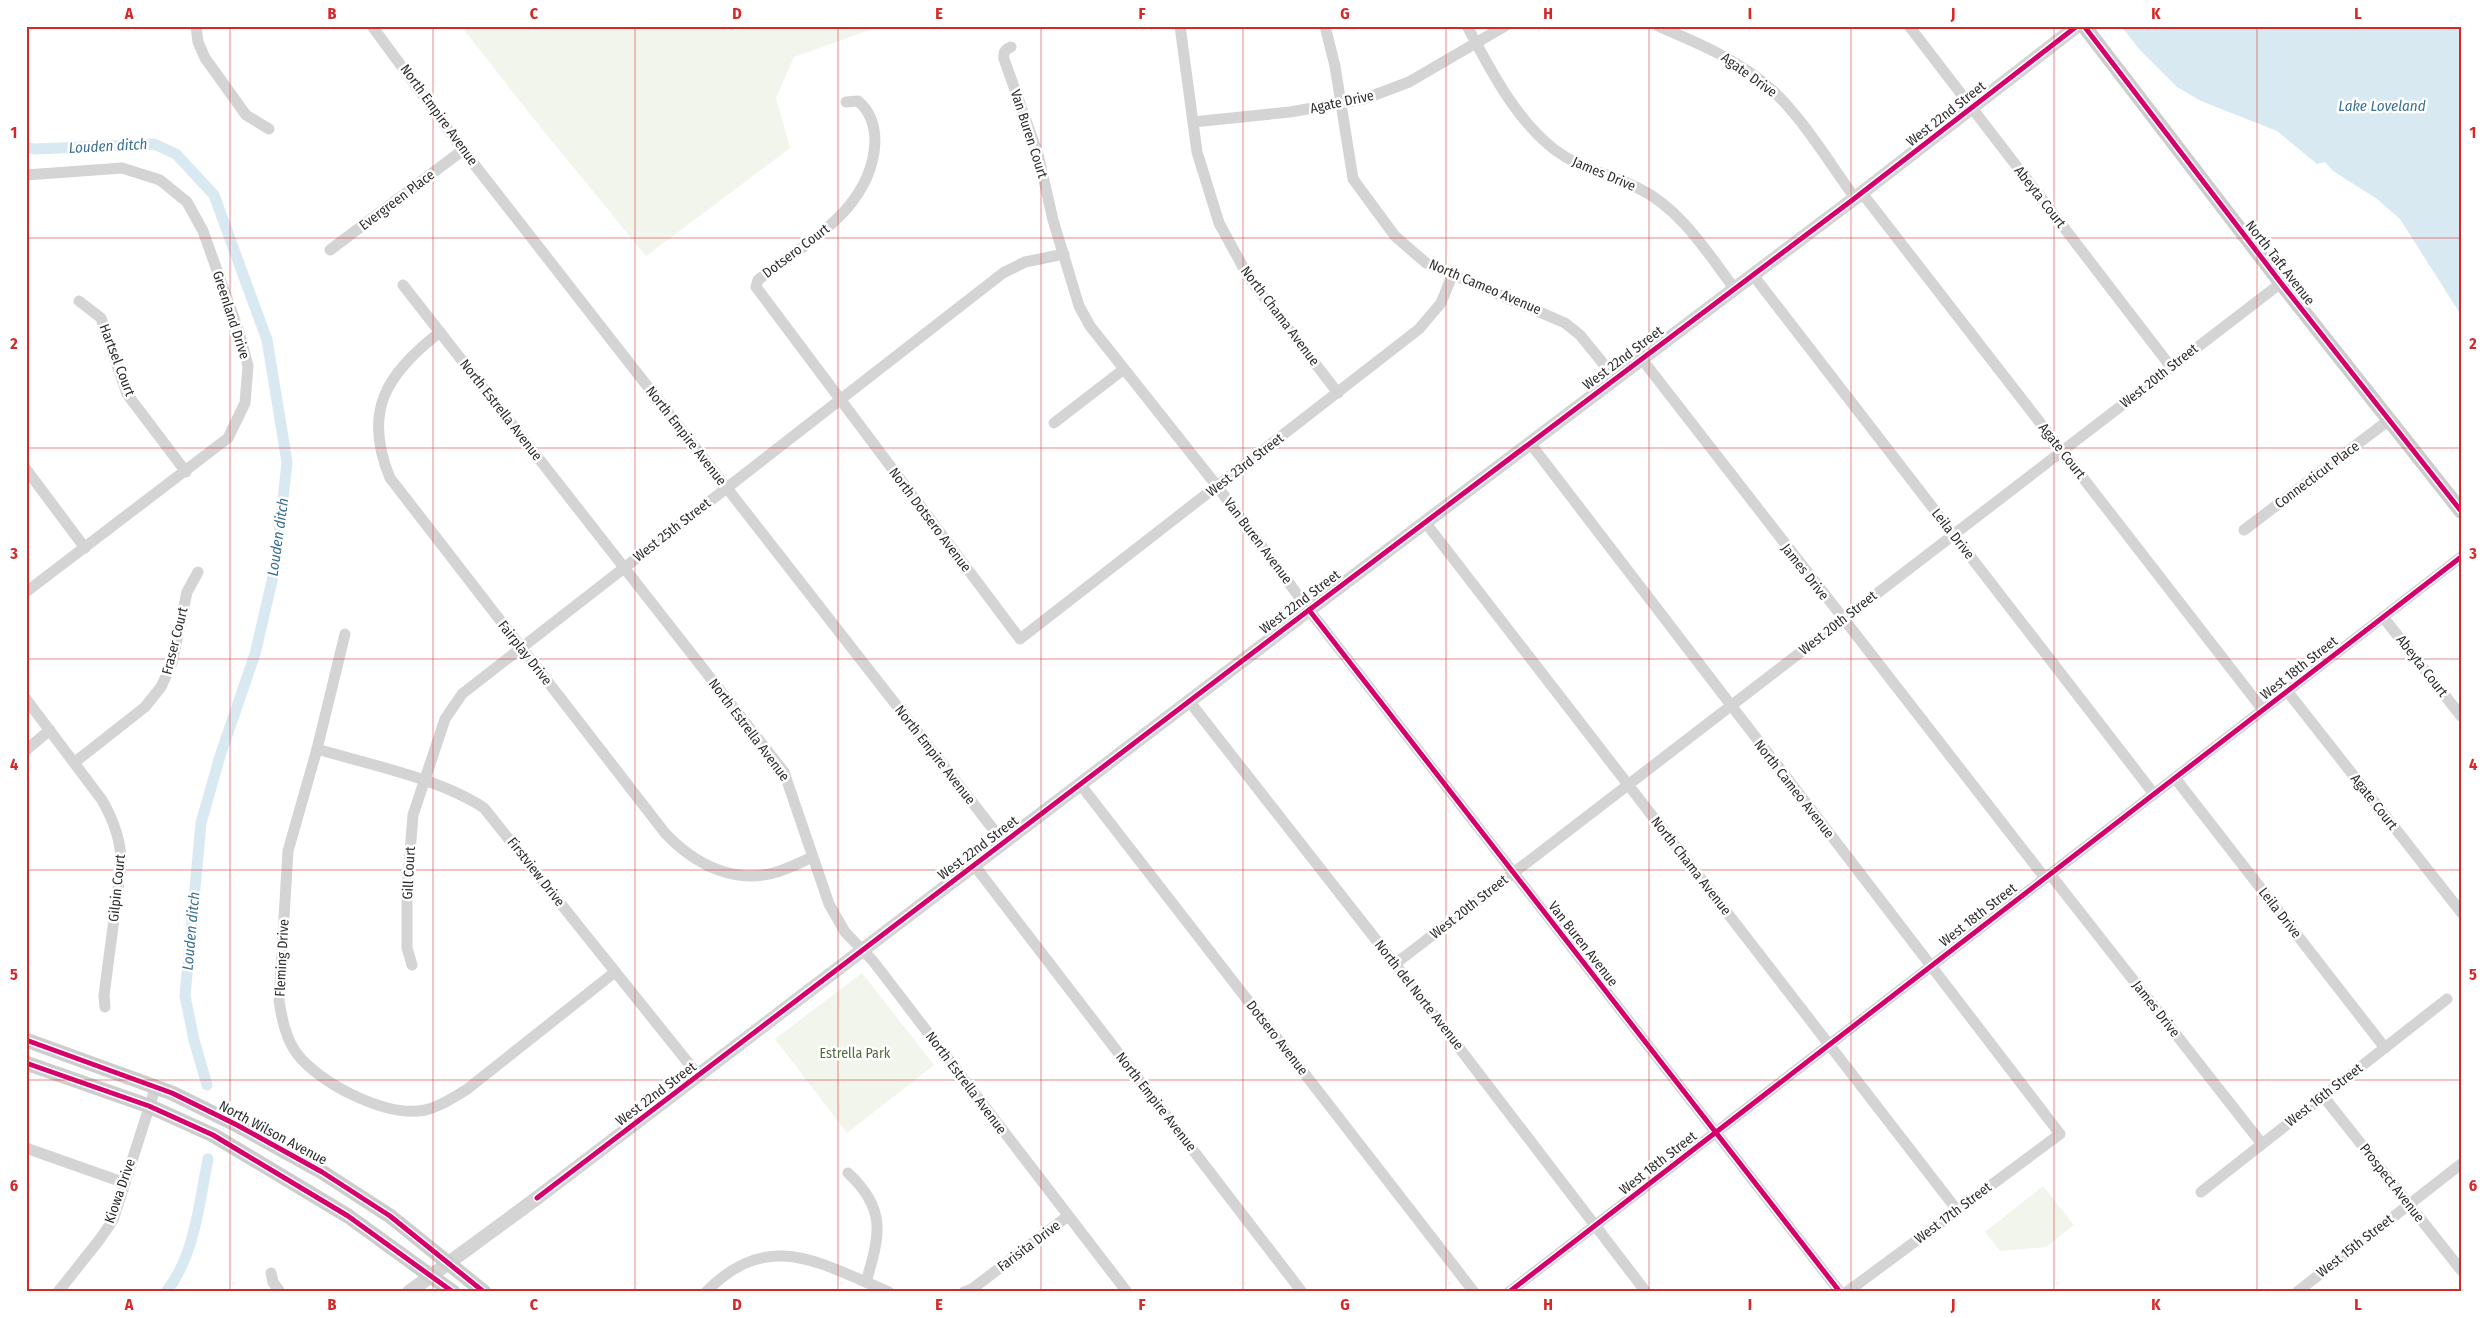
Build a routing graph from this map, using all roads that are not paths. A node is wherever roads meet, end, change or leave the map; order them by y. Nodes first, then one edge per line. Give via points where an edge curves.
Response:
1 (196, 26) edge
2 (372, 26) edge
3 (1180, 26) edge
4 (1325, 26) edge
5 (1467, 26) edge
6 (1505, 26) edge
7 (1658, 26) edge
8 (1909, 26) edge
9 (2077, 26) edge
10 (2084, 26) edge
11 (1475, 42) junction
12 (1011, 47) dead end
13 (846, 102) dead end
14 (1339, 104) junction
15 (1971, 108) junction
16 (1193, 122) junction
17 (269, 129) dead end
18 (464, 150) junction
19 (26, 175) edge
20 (1859, 195) junction
21 (330, 250) dead end
22 (1064, 254) junction
23 (1752, 275) junction
24 (1452, 276) junction
25 (2281, 283) junction
26 (403, 285) dead end
27 (1734, 288) junction
28 (79, 302) dead end
29 (440, 332) junction
30 (1641, 358) junction
31 (2171, 367) junction
32 (1124, 369) junction
33 (1615, 378) junction
34 (1338, 393) junction
35 (841, 401) junction
36 (2389, 420) junction
37 (1054, 423) dead end
38 (1530, 443) junction
39 (2062, 451) junction
40 (26, 469) edge
41 (186, 472) junction
42 (1217, 486) junction
43 (726, 487) junction
44 (2461, 511) edge
45 (1425, 522) junction
46 (2244, 530) dead end
47 (1953, 534) junction
48 (85, 548) junction
49 (2461, 557) edge
50 (623, 569) junction
51 (198, 572) dead end
52 (26, 592) edge
53 (1309, 610) junction
54 (2383, 617) junction
55 (1842, 620) junction
56 (345, 634) dead end
57 (1020, 639) joint
58 (521, 648) junction
59 (2287, 691) junction
60 (26, 699) edge
61 (1189, 701) junction
62 (1730, 706) junction
63 (2263, 710) junction
64 (2461, 716) edge
65 (50, 730) junction
66 (317, 749) junction
67 (26, 750) edge
68 (75, 762) junction
69 (2175, 778) junction
70 (424, 782) junction
71 (1080, 784) junction
72 (1628, 785) junction
73 (2154, 794) junction
74 (1004, 843) junction
75 (812, 857) junction
76 (974, 865) junction
77 (1514, 873) junction
78 (2047, 876) junction
79 (2461, 912) edge
80 (862, 951) junction
81 (1395, 964) junction
82 (412, 965) dead end
83 (1931, 966) junction
84 (615, 972) junction
85 (2447, 999) dead end
86 (105, 1007) dead end
87 (26, 1040) edge
88 (1830, 1044) junction
89 (2385, 1048) junction
90 (26, 1062) edge
91 (698, 1075) junction
92 (156, 1086) junction
93 (2323, 1096) junction
94 (149, 1106) junction
95 (1715, 1133) junction
96 (2060, 1134) joint
97 (2262, 1144) junction
98 (26, 1148) edge
99 (2461, 1164) edge
100 (848, 1173) dead end
101 (124, 1183) junction
102 (2201, 1192) dead end
103 (2409, 1204) junction
104 (1958, 1210) junction
105 (1068, 1216) junction
106 (1595, 1226) junction
107 (446, 1262) junction
108 (2461, 1270) edge
109 (271, 1272) dead end
110 (431, 1274) junction
111 (866, 1282) junction
112 (969, 1291) edge
113 (58, 1292) edge
114 (280, 1292) edge
115 (409, 1292) edge
116 (453, 1292) edge
117 (484, 1292) edge
118 (706, 1292) edge
119 (889, 1292) edge
120 (1127, 1292) edge
121 (1302, 1292) edge
122 (1474, 1292) edge
123 (1510, 1292) edge
124 (1646, 1292) edge
125 (1840, 1292) edge
126 (1847, 1292) edge
127 (2297, 1292) edge

1 - 17 street via 205,58 246,115
2 - 18 street, North Empire Avenue
3 - 16 street, North Chama Avenue
4 - 14 street, North Cameo Avenue via 1335,66
5 - 11 street, James Drive
6 - 11 street, Agate Drive
7 - 20 street, Agate Drive via 1726,57 1771,88
8 - 15 street, Abeyta Court
9 - 15 street, West 22nd Street
10 - 25 main road, North Taft Avenue
11 - 14 street, Agate Drive via 1402,85
11 - 27 street, James Drive via 1511,100 1541,137 1583,167 1638,188 1663,204 1679,218
12 - 22 street, Van Buren Court via 1004,54 1004,59 1038,154
13 - 35 street, Dotsero Court via 862,104 873,128 874,149 863,186 838,219 756,284 757,290
14 - 16 street, Agate Drive
14 - 24 street, North Cameo Avenue via 1350,166 1358,187 1408,250
15 - 20 street, West 22nd Street
15 - 31 street, Abeyta Court
16 - 34 street, North Chama Avenue via 1204,177 1219,223 1231,247 1254,285
18 - 21 street, Evergreen Place
18 - 43 street, North Empire Avenue
19 - 41 street, Greenland Drive via 132,170 167,185 195,213 239,332 248,366 248,388 242,412 228,438
20 - 23 street, West 22nd Street
20 - 39 street, Agate Court
22 - 32 street, Van Buren Avenue via 1083,315
22 - 35 street, West 25th Street via 1015,266
23 - 27 street, West 22nd Street
23 - 47 street, Leila Drive
24 - 33 street, North Cameo Avenue via 1565,323 1585,341
24 - 34 street, West 23rd Street via 1440,302 1418,329
25 - 31 street, West 20th Street
25 - 36 main road, North Taft Avenue
26 - 29 street, North Estrella Avenue
27 - 30 street, West 22nd Street
28 - 41 street, Hartsel Court via 101,318 127,394
29 - 50 street, North Estrella Avenue
29 - 58 street, Fairplay Drive via 405,361 390,382 384,396 379,429 384,462 390,478
30 - 33 street, West 22nd Street
30 - 55 street, James Drive
31 - 39 street, West 20th Street
32 - 37 street
32 - 42 street, Van Buren Avenue
33 - 38 street, West 22nd Street
34 - 42 street, West 23rd Street
35 - 43 street, West 25th Street
35 - 57 street, North Dotsero Avenue
36 - 44 main road, North Taft Avenue
36 - 46 street, Connecticut Place
38 - 45 street, West 22nd Street
38 - 62 street, North Cameo Avenue
39 - 47 street, West 20th Street
39 - 63 street, Agate Court
40 - 48 street
41 - 48 street, Greenland Drive
42 - 53 street, Van Buren Avenue
42 - 57 street, West 23rd Street
43 - 50 street, West 25th Street
43 - 74 street, North Empire Avenue
45 - 53 street, West 22nd Street
45 - 72 street, North Chama Avenue
47 - 55 street, West 20th Street
47 - 73 street, Leila Drive
48 - 52 street, Greenland Drive
49 - 54 street, West 18th Street
50 - 58 street, West 25th Street
50 - 75 street, North Estrella Avenue via 784,772
51 - 68 street, Fraser Court via 187,592 172,663 161,687 145,707
53 - 61 street, West 22nd Street
53 - 77 street, Van Buren Avenue
54 - 59 street, West 18th Street
54 - 64 street, Abeyta Court
55 - 62 street, West 20th Street
55 - 78 street, James Drive
56 - 66 street, Fleming Drive
58 - 70 street, West 25th Street via 455,703 445,719
58 - 75 street, Fairplay Drive via 665,834 691,856 729,874 748,876 781,871
59 - 63 street, West 18th Street
59 - 79 street, Agate Court
60 - 65 street, Gilpin Court
61 - 71 street, West 22nd Street
61 - 81 street, North del Norte Avenue
62 - 72 street, West 20th Street
62 - 83 street, North Cameo Avenue
63 - 69 street, West 18th Street
65 - 67 street
65 - 68 street, Gilpin Court
66 - 70 street, Firstview Drive
66 - 84 street, Fleming Drive via 288,851 279,1001 292,1047 304,1062 353,1095 388,1108 423,1111 439,1106 466,1090
68 - 86 street, Gilpin Court via 110,814 122,848
69 - 73 street, West 18th Street
69 - 89 street, Leila Drive
70 - 82 street, Gill Court via 411,824 407,948
70 - 84 street, Firstview Drive via 469,798 484,808
71 - 74 street, West 22nd Street
71 - 122 street, Dotsero Avenue
72 - 77 street, West 20th Street
72 - 88 street, North Chama Avenue
73 - 78 street, West 18th Street
74 - 76 street, West 22nd Street
75 - 80 street, North Estrella Avenue via 838,922
76 - 80 street, West 22nd Street
76 - 121 street, North Empire Avenue
77 - 81 street, West 20th Street
77 - 95 street, Van Buren Avenue
78 - 83 street, West 18th Street
78 - 97 street, James Drive
80 - 91 street, West 22nd Street
80 - 105 street, North Estrella Avenue
81 - 106 street, North del Norte Avenue
83 - 88 street, West 18th Street
83 - 96 street, North Cameo Avenue
84 - 91 street, Firstview Drive
85 - 89 street, West 16th Street
87 - 92 main road, North Wilson Avenue
88 - 95 street, West 18th Street
88 - 104 street, North Chama Avenue
89 - 93 street, West 16th Street
90 - 94 main road
91 - 107 street, West 22nd Street via 537,1198
92 - 94 street, Kiowa Drive
92 - 107 main road, North Wilson Avenue via 237,1125 322,1172 390,1216
93 - 97 street, West 16th Street
93 - 103 street, Prospect Avenue
94 - 101 street, Kiowa Drive
94 - 110 main road via 213,1135 259,1162 348,1216
95 - 106 street, West 18th Street
95 - 125 street, Van Buren Avenue
96 - 104 street, West 17th Street
97 - 102 street, West 16th Street
98 - 101 street
99 - 103 street, West 15th Street
100 - 111 street via 868,1194 877,1219 876,1248
101 - 113 street, Kiowa Drive via 109,1226
103 - 108 street, Prospect Avenue
103 - 127 street, West 15th Street
104 - 126 street, West 17th Street
105 - 112 street, Farisita Drive
105 - 120 street, North Estrella Avenue
106 - 123 street, West 18th Street
106 - 124 street, North del Norte Avenue
107 - 110 street, West 22nd Street
107 - 117 main road, North Wilson Avenue
109 - 114 street
110 - 115 street, West 22nd Street
110 - 116 main road
111 - 118 street via 810,1260 772,1256 742,1263
111 - 119 street

